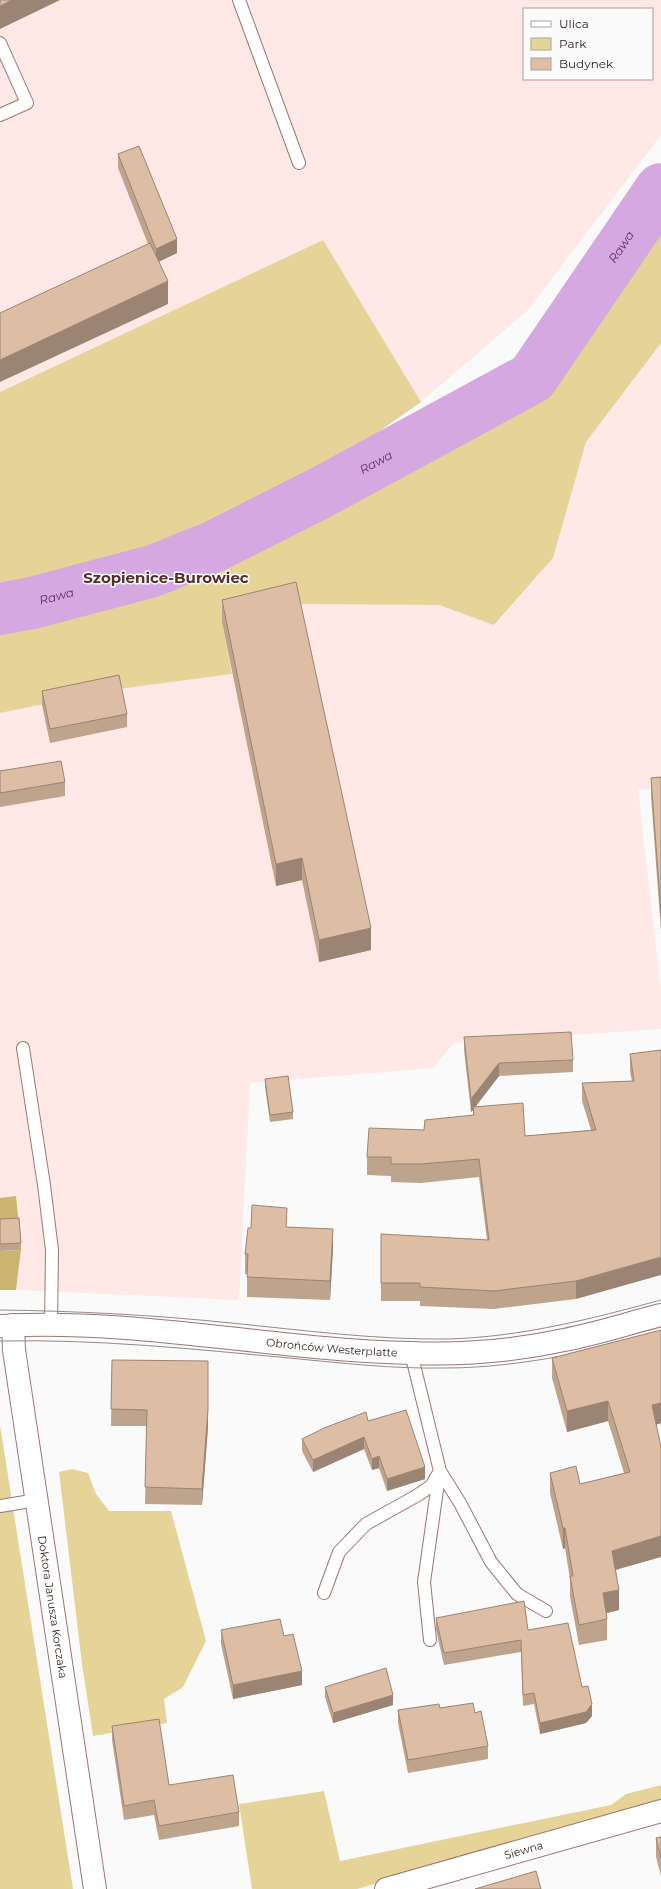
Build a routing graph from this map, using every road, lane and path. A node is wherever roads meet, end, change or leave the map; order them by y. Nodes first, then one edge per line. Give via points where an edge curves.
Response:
1 (239, 0) edge
2 (0, 43) edge
3 (0, 115) edge
4 (298, 163) dead end
5 (23, 1048) dead end
6 (661, 1315) edge
7 (51, 1324) junction
8 (6, 1325) edge
9 (411, 1353) junction
10 (440, 1471) junction
11 (37, 1500) junction
12 (0, 1506) edge
13 (324, 1593) dead end
14 (546, 1611) dead end
15 (430, 1640) dead end
16 (661, 1811) edge
17 (95, 1889) edge
18 (386, 1889) edge

1 - 4 lane
2 - 3 lane via 27,103
5 - 7 lane via 52,1250
6 - 9 street, Obrońców Westerplatte via 532,1346 481,1351
7 - 8 street, Obrońców Westerplatte
7 - 9 street, Obrońców Westerplatte via 177,1332 332,1348
8 - 11 street, Doktora Janusza Korczaka via 14,1350
9 - 10 lane
10 - 13 lane via 431,1486 366,1524 338,1552
10 - 14 lane via 491,1562 517,1594
10 - 15 lane via 424,1582
11 - 12 lane
11 - 17 street, Doktora Janusza Korczaka
16 - 18 street, Siewna

